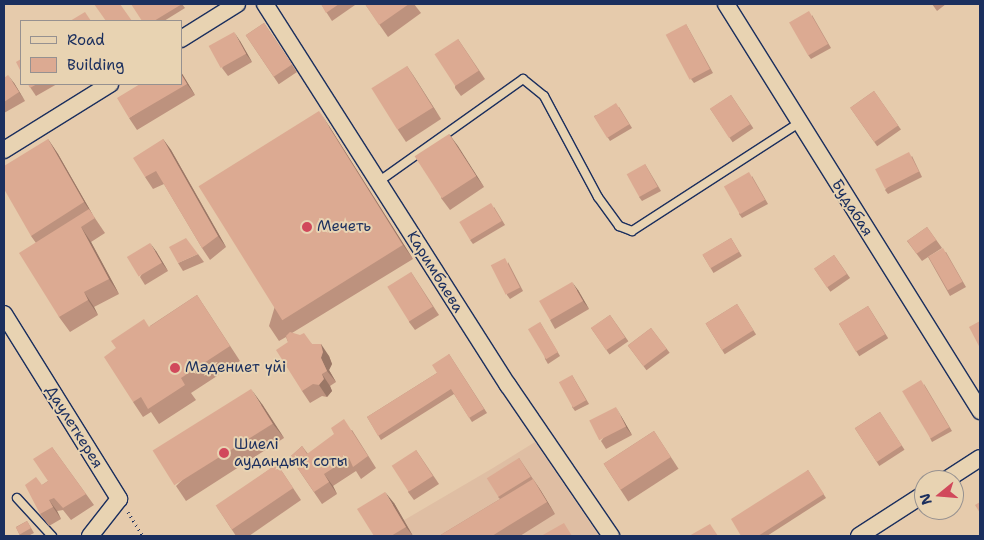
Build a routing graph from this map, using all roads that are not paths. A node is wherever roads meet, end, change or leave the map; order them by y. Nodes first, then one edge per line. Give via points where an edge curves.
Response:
1 (237, 4) edge
2 (264, 4) edge
3 (726, 4) edge
4 (182, 38) edge
5 (108, 85) edge
6 (799, 123) junction
7 (4, 150) edge
8 (378, 182) junction
9 (4, 314) edge
10 (980, 411) edge
11 (980, 458) edge
12 (961, 470) edge
13 (17, 498) dead end
14 (914, 500) edge
15 (52, 536) edge
16 (90, 536) edge
17 (611, 536) edge
18 (859, 536) edge

1 - 4 street
2 - 8 street, Каримбаева
3 - 6 street, Будабая
5 - 7 street
6 - 8 lane via 632,231 620,226 598,197 544,96 523,79
6 - 10 street, Будабая
8 - 17 street, Каримбаева via 508,385
9 - 16 street, Даулеткерея via 119,499
11 - 12 street
13 - 15 lane
14 - 18 street

